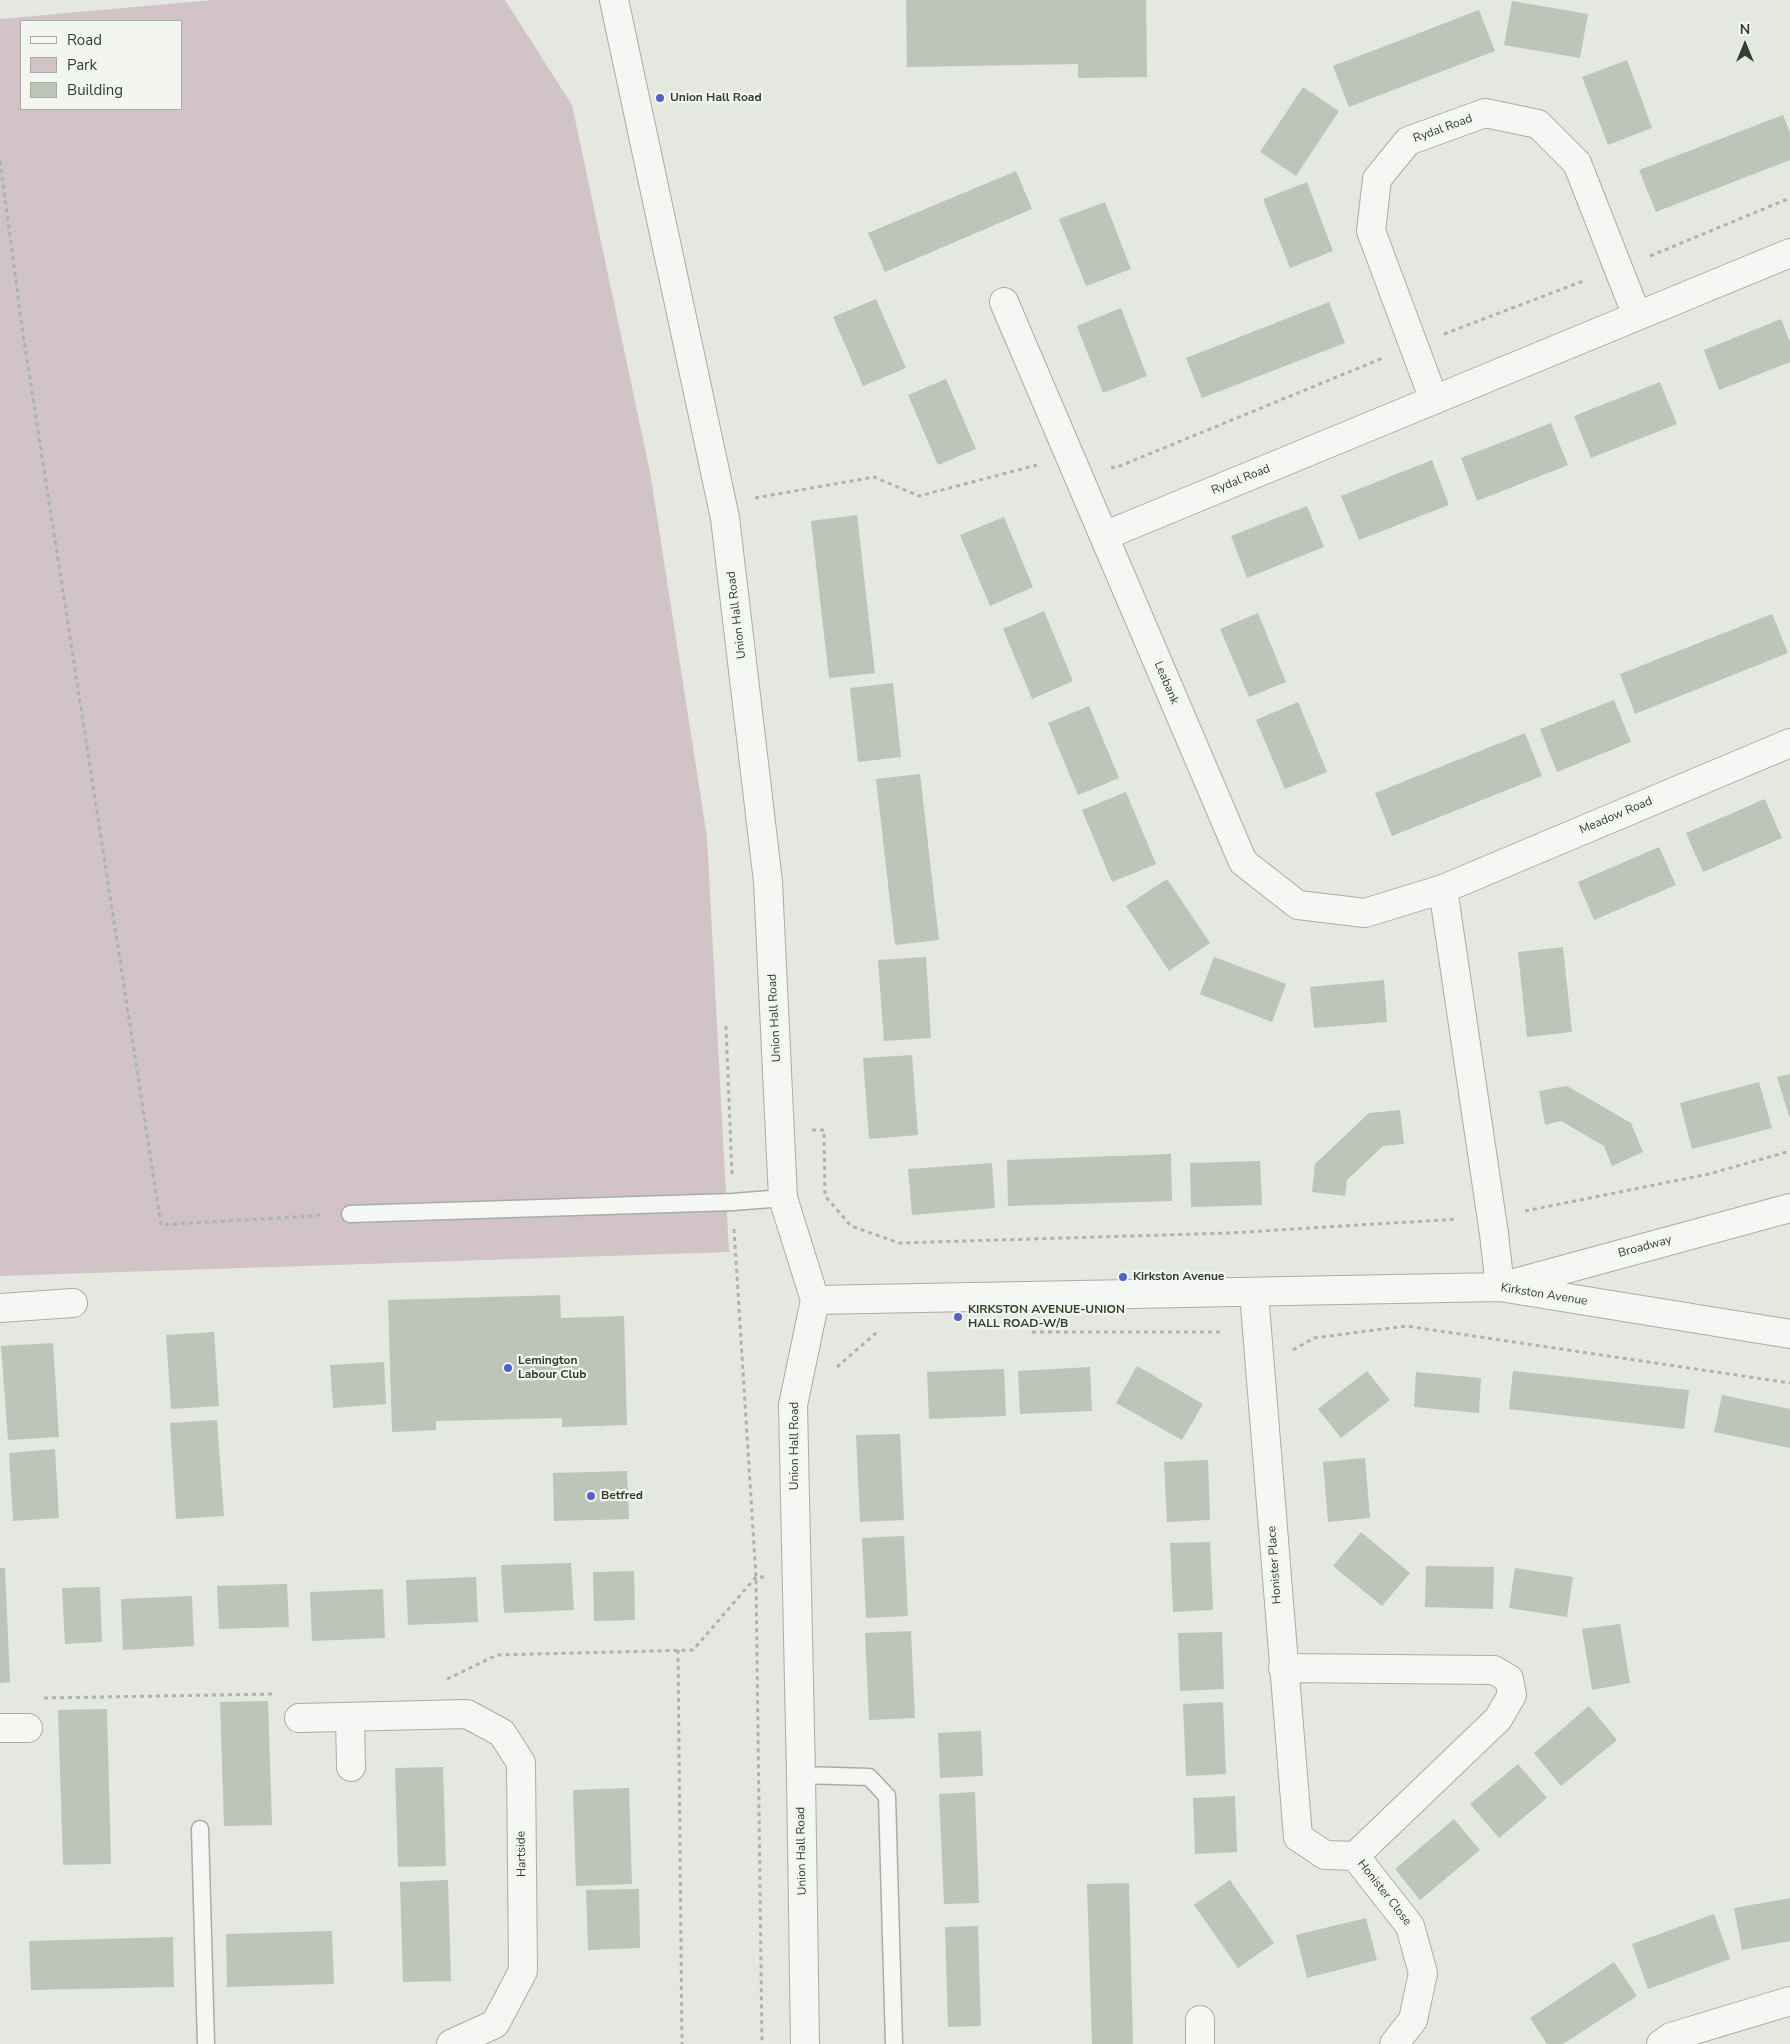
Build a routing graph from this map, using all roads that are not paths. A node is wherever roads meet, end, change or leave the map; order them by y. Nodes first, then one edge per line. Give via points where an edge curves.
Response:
1 (614, 0) edge
2 (1790, 253) edge
3 (1004, 302) dead end
4 (1638, 316) junction
5 (1434, 400) junction
6 (1104, 536) junction
7 (1790, 743) edge
8 (1443, 889) junction
9 (783, 1198) junction
10 (1790, 1208) edge
11 (350, 1214) road end
12 (1500, 1287) junction
13 (1254, 1293) junction
14 (815, 1300) junction
15 (73, 1302) dead end
16 (0, 1308) edge
17 (1790, 1334) edge
18 (1283, 1668) junction
19 (350, 1717) junction
20 (299, 1718) dead end
21 (0, 1728) edge
22 (28, 1728) road end
23 (351, 1767) dead end
24 (801, 1775) junction
25 (200, 1829) dead end
26 (1298, 1837) joint
27 (1355, 1856) junction
28 (1790, 2001) edge
29 (206, 2044) edge
30 (450, 2044) edge
31 (805, 2044) edge
32 (894, 2044) edge
33 (1394, 2044) edge
34 (1662, 2044) edge

1 - 9 street, Union Hall Road via 725,518 768,882
2 - 4 street, Rydal Road
3 - 6 street, Leabank
4 - 5 street, Rydal Road
4 - 5 street, Rydal Road via 1577,163 1538,124 1485,113 1408,141 1377,179 1371,231
5 - 6 street, Rydal Road
6 - 8 street, Leabank via 1243,862 1298,905 1365,913
7 - 8 street, Meadow Road
8 - 12 street
9 - 11 lane
9 - 14 street, Union Hall Road
10 - 12 street, Broadway
12 - 13 street, Kirkston Avenue
12 - 17 street, Kirkston Avenue
13 - 14 street, Kirkston Avenue
13 - 18 street, Honister Place
14 - 24 street, Union Hall Road via 793,1405
15 - 16 street
18 - 26 street, Honister Place
18 - 27 street via 1494,1670 1509,1679 1512,1696 1498,1719
19 - 20 street, Hartside
19 - 23 street
19 - 30 street, Hartside via 467,1714 502,1733 521,1764 523,1971 494,2024
21 - 22 street
24 - 31 street, Union Hall Road
24 - 32 lane via 869,1777 886,1796
25 - 29 lane
26 - 27 street, Honister Close via 1324,1855
27 - 33 street, Honister Close via 1410,1926 1423,1973 1413,2020
28 - 34 street via 1671,2038

